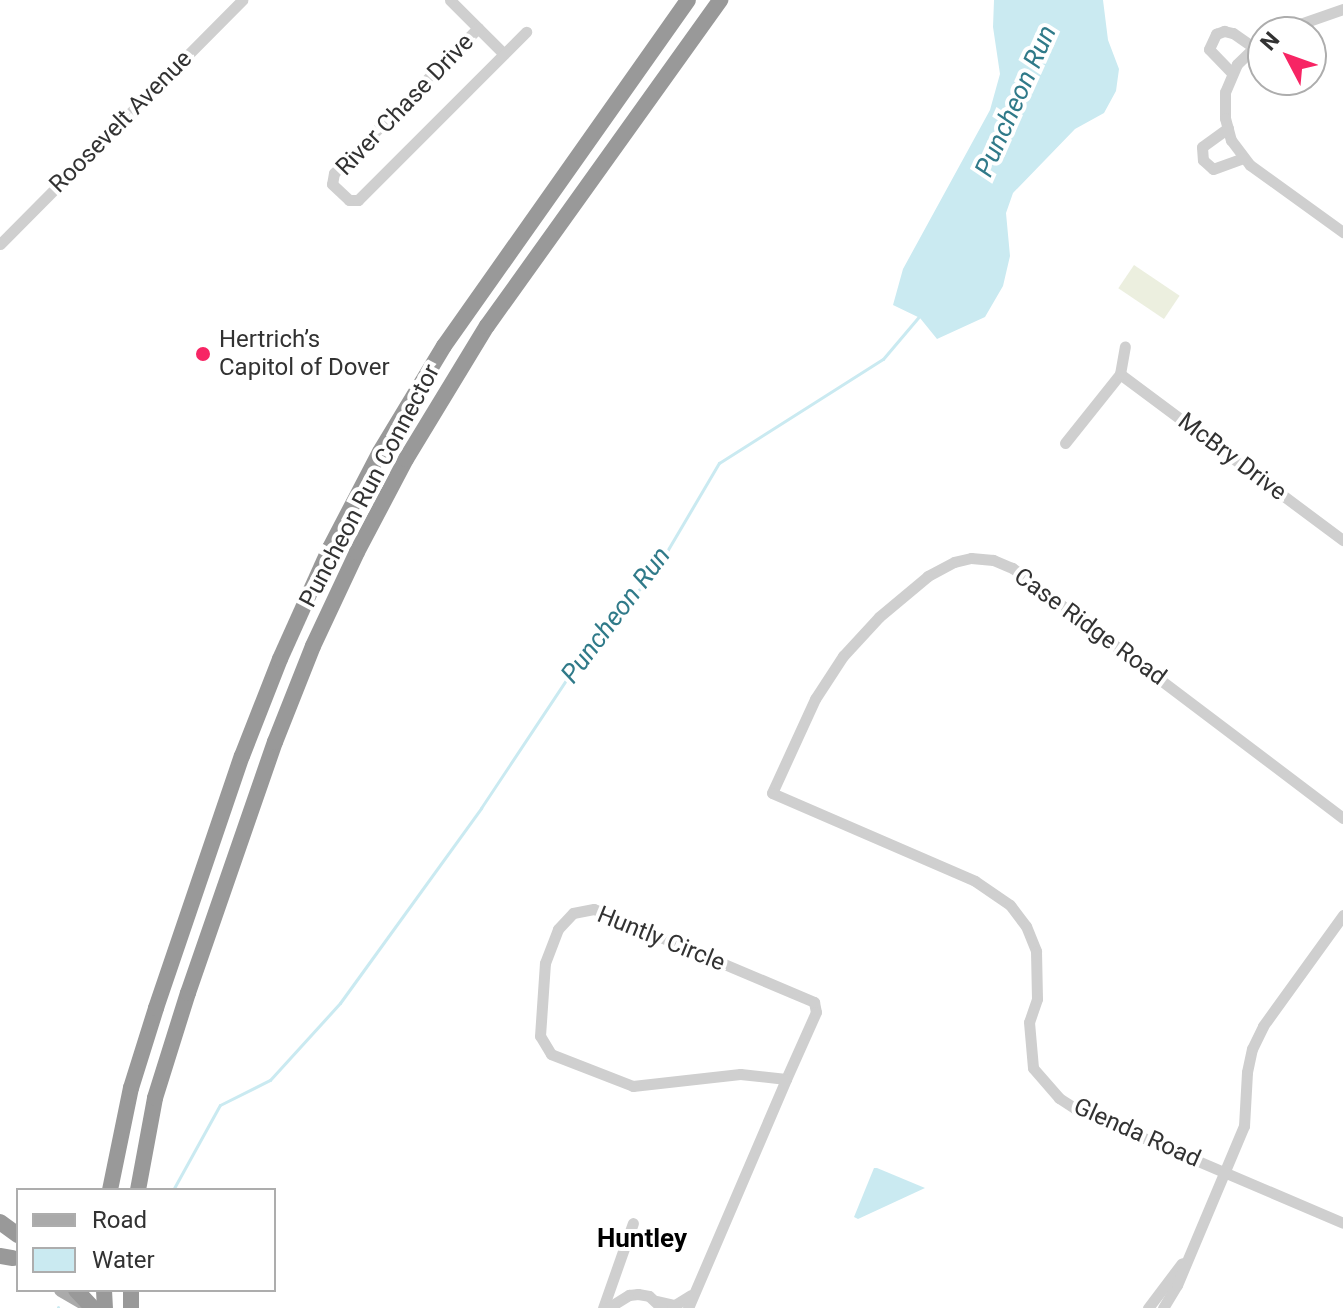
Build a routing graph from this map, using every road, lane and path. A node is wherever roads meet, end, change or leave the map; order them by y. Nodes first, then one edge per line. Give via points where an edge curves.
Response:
1 (242, 0) edge
2 (450, 0) edge
3 (688, 0) edge
4 (720, 0) edge
5 (1343, 9) edge
6 (1323, 16) edge
7 (478, 28) junction
8 (526, 32) dead end
9 (1247, 43) edge
10 (504, 54) junction
11 (1247, 54) edge
12 (1232, 73) junction
13 (1228, 128) junction
14 (1243, 158) junction
15 (1342, 229) edge
16 (0, 244) edge
17 (1125, 346) dead end
18 (1120, 374) junction
19 (1065, 443) dead end
20 (1343, 540) edge
21 (772, 793) joint
22 (1343, 818) edge
23 (1343, 915) edge
24 (786, 1079) junction
25 (1226, 1172) junction
26 (110, 1188) edge
27 (138, 1188) edge
28 (633, 1223) dead end
29 (1343, 1223) edge
30 (1185, 1260) junction
31 (698, 1285) junction
32 (65, 1292) edge
33 (78, 1292) edge
34 (660, 1304) edge
35 (93, 1308) edge
36 (606, 1308) edge
37 (688, 1308) edge
38 (1148, 1308) edge
39 (1163, 1308) edge

1 - 16 street, Roosevelt Avenue
2 - 7 street, River Chase Drive
3 - 26 highway, Puncheon Run Connector via 444,346 330,548 260,709 181,934 131,1088
4 - 27 highway, Puncheon Run Connector via 462,365 351,564 280,728 188,993 155,1098
5 - 6 street
7 - 10 street, River Chase Drive
7 - 10 street, River Chase Drive via 334,173 332,184 349,200 358,200
8 - 10 street, River Chase Drive
9 - 12 street via 1233,33 1216,34 1209,49
11 - 12 street
12 - 13 street via 1225,92
13 - 14 street
13 - 14 street via 1209,140 1200,154 1213,169
14 - 15 street
17 - 18 street
18 - 19 street
18 - 20 street, McBry Drive
21 - 22 street, Case Ridge Road via 815,699 843,656 928,576 971,558 1012,568
21 - 25 street, Glenda Road via 996,893 1026,926 1036,951 1037,999 1029,1022 1029,1046 1033,1068 1045,1086 1076,1109
23 - 25 street via 1252,1049 1244,1126
24 - 24 street, Huntly Circle via 740,1074 633,1086 551,1054 540,1036 545,963 558,929 573,913 594,909 809,998 816,1012
24 - 31 street, Huntly Circle
25 - 29 street, Glenda Road
25 - 30 street
28 - 36 street
30 - 38 street
30 - 39 street
31 - 34 street via 680,1303
31 - 37 street, Huntly Circle
32 - 35 main road
33 - 35 highway
34 - 36 street via 649,1296 629,1295

